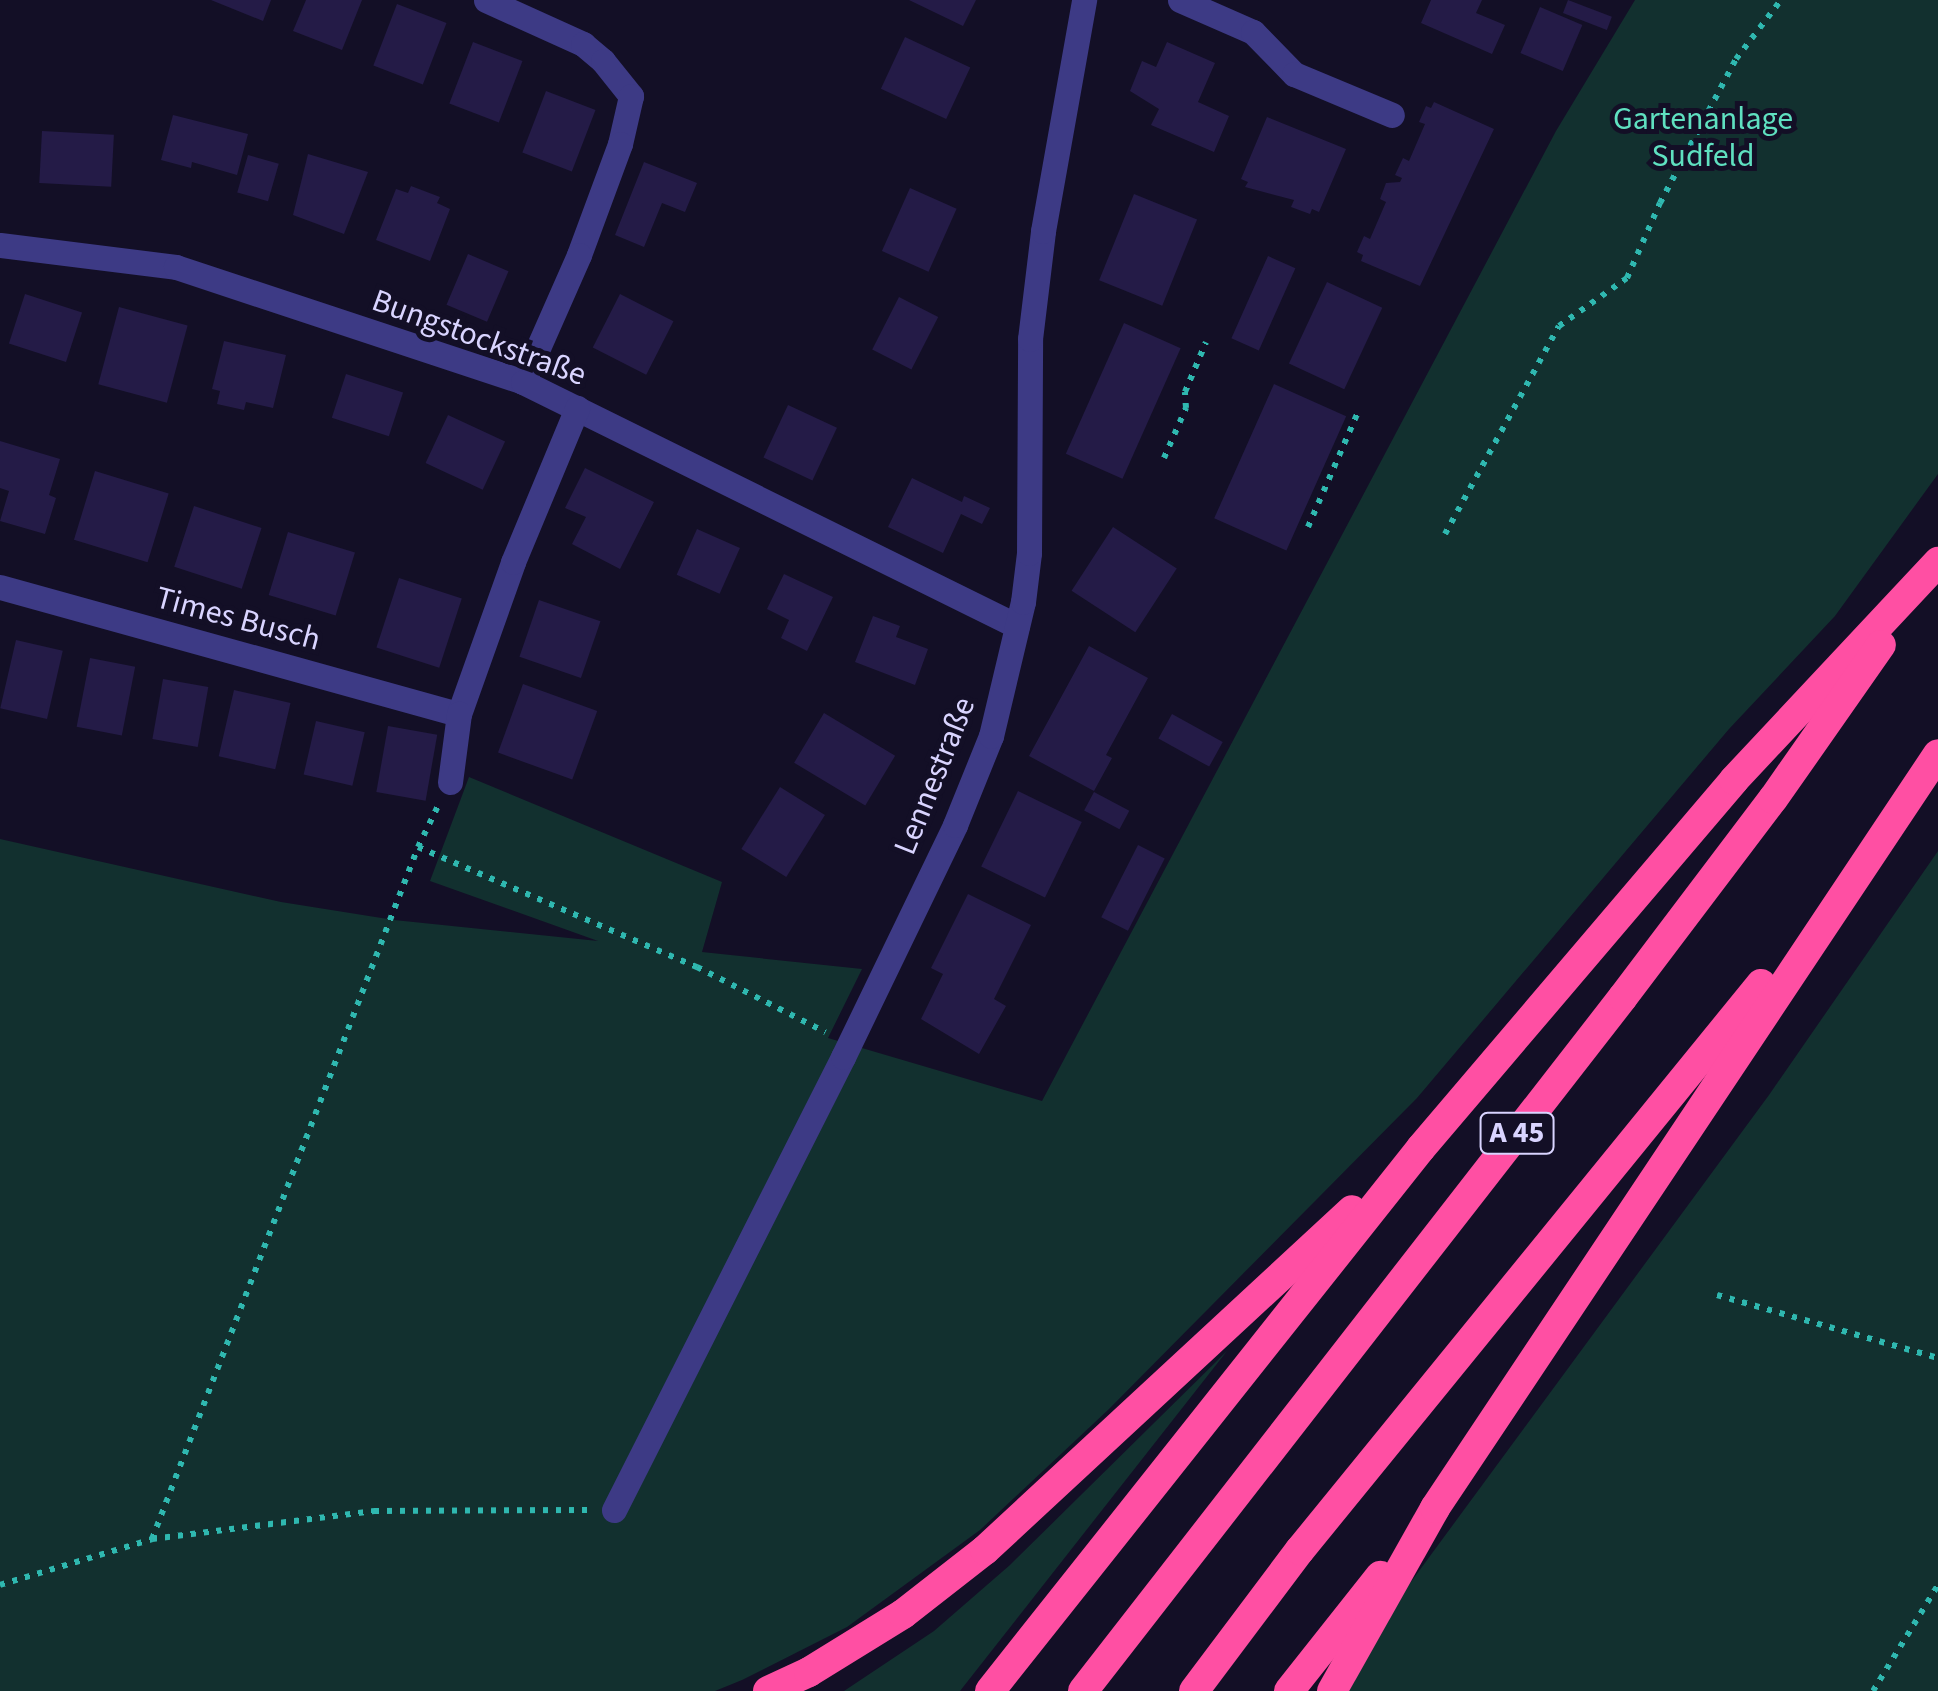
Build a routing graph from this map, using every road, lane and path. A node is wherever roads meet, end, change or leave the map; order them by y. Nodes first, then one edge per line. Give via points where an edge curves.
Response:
1 (486, 0) edge
2 (1084, 0) edge
3 (1180, 0) edge
4 (1781, 0) edge
5 (1392, 114) dead end
6 (0, 246) edge
7 (1206, 342) dead end
8 (523, 382) junction
9 (577, 408) junction
10 (1358, 412) dead end
11 (1164, 458) dead end
12 (1308, 527) dead end
13 (1445, 534) dead end
14 (1938, 564) edge
15 (0, 587) edge
16 (1016, 626) junction
17 (459, 714) junction
18 (1938, 754) edge
19 (450, 782) joint
20 (418, 847) junction
21 (1870, 850) junction
22 (848, 1044) junction
23 (1421, 1148) junction
24 (1717, 1295) dead end
25 (1938, 1358) edge
26 (1435, 1508) junction
27 (614, 1510) joint
28 (152, 1540) junction
29 (0, 1585) edge
30 (1938, 1585) edge
31 (768, 1691) edge
32 (990, 1691) edge
33 (1082, 1691) edge
34 (1194, 1691) edge
35 (1289, 1691) edge
36 (1332, 1691) edge
37 (1873, 1691) edge

1 - 8 street via 583,44 631,96 620,144 556,316
2 - 16 street, Lennestraße via 1030,339 1029,552
3 - 5 street via 1253,32 1294,74
4 - 13 path via 1736,59 1627,278 1559,326
6 - 8 street, Bungstockstraße via 176,267
7 - 11 path
8 - 9 street, Bungstockstraße
9 - 16 street, Bungstockstraße
9 - 17 street
10 - 12 path
14 - 23 highway via 1734,780
14 - 33 highway, A 45 via 1773,799
15 - 17 street, Times Busch
16 - 22 street, Lennestraße via 982,761
17 - 19 street
18 - 21 highway
19 - 20 path
20 - 22 path via 697,966
20 - 28 path
21 - 26 highway
21 - 34 highway via 1300,1550
22 - 27 street, Lennestraße
23 - 31 highway via 985,1550 903,1614
23 - 32 highway
24 - 25 path
26 - 35 highway
26 - 36 highway
27 - 28 path via 374,1512
28 - 29 path
30 - 37 path

